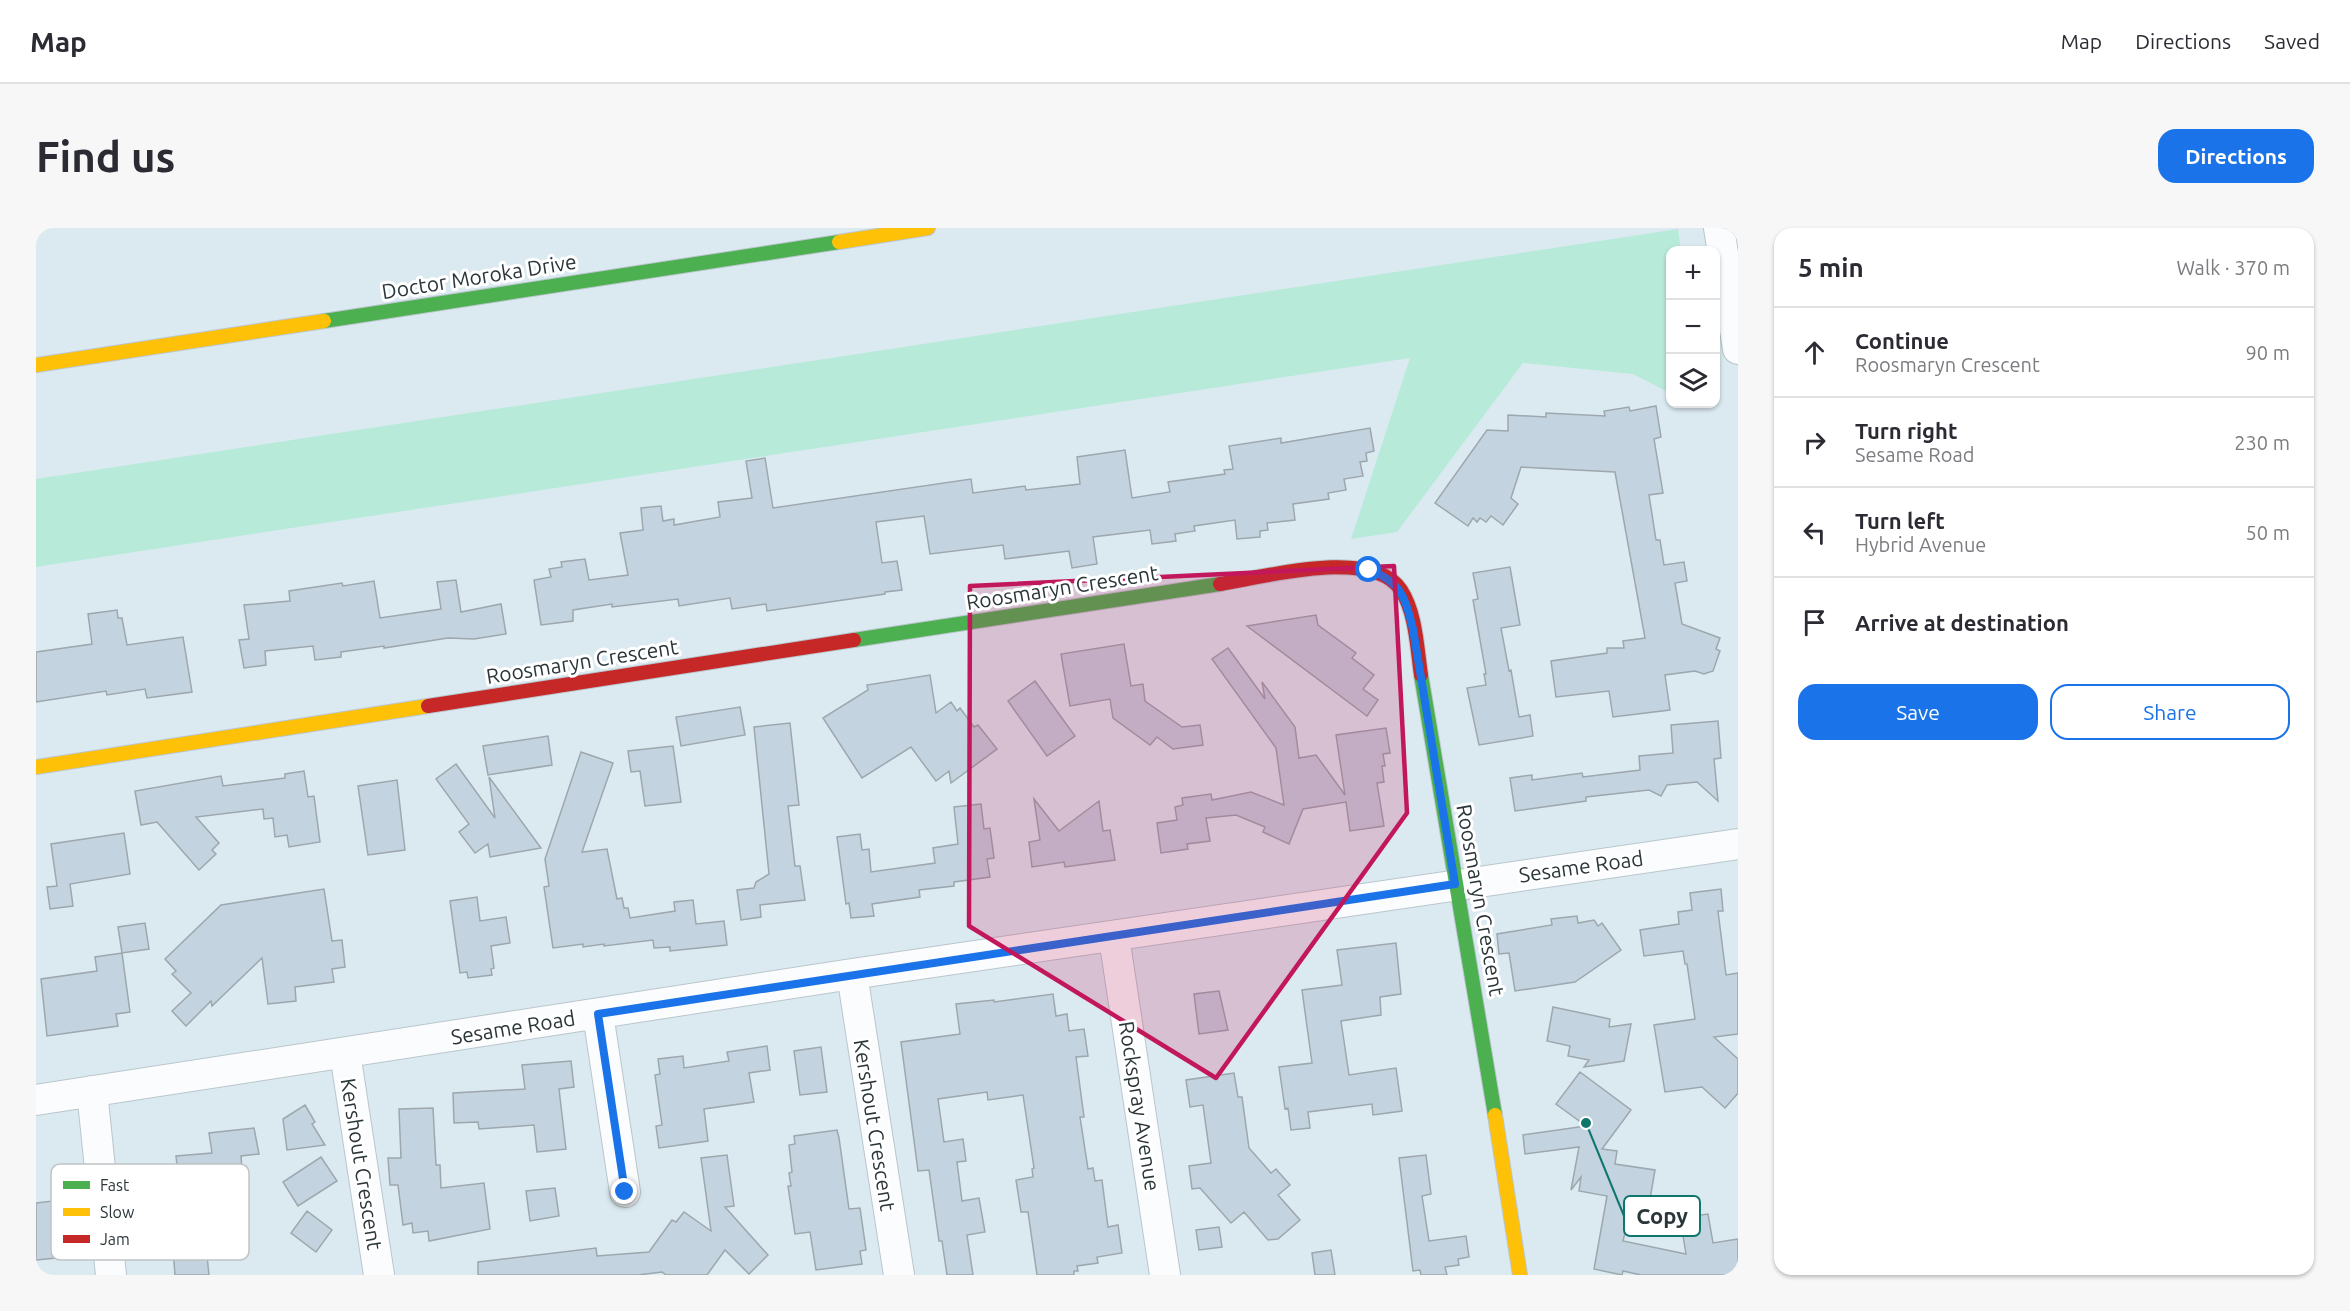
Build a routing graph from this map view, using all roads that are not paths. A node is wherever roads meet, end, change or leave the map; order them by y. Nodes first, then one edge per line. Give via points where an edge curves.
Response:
1 (928, 228) edge
2 (1719, 228) edge
3 (1738, 350) edge
4 (36, 365) edge
5 (36, 767) edge
6 (1738, 844) edge
7 (1455, 884) junction
8 (1114, 937) junction
9 (852, 974) junction
10 (598, 1014) junction
11 (345, 1053) junction
12 (92, 1091) junction
13 (36, 1100) edge
14 (100, 1164) edge
15 (625, 1192) dead end
16 (109, 1260) edge
17 (111, 1275) edge
18 (379, 1275) edge
19 (899, 1275) edge
20 (1165, 1275) edge
21 (1520, 1275) edge

1 - 4 street, Doctor Moroka Drive
2 - 3 street
5 - 7 street, Roosmaryn Crescent via 1286,573 1352,566 1385,576 1397,585 1406,600
6 - 7 street, Sesame Road
7 - 8 street, Sesame Road
7 - 21 street, Roosmaryn Crescent via 1478,1003
8 - 9 street, Sesame Road
8 - 20 street, Rockspray Avenue
9 - 10 street, Sesame Road
9 - 19 street, Kershout Crescent
10 - 11 street, Sesame Road
10 - 15 street
11 - 12 street, Sesame Road
11 - 18 street, Kershout Crescent
12 - 13 street, Sesame Road
12 - 14 street
16 - 17 street

